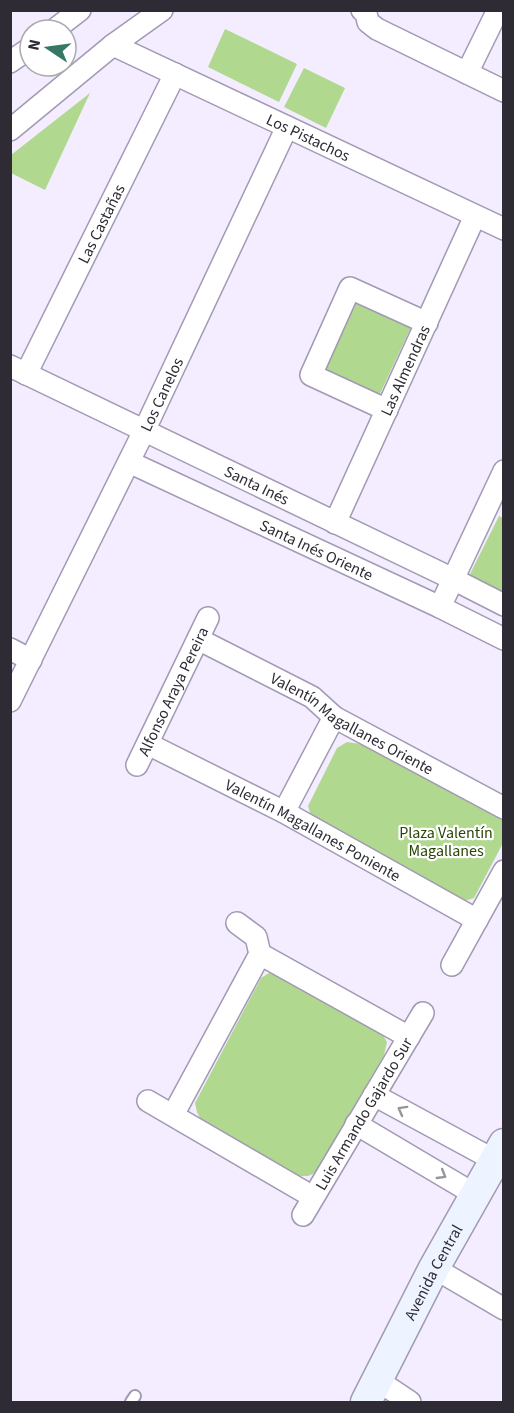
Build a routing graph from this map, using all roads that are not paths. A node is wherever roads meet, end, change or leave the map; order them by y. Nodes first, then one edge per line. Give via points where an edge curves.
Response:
1 (162, 10) edge
2 (498, 10) edge
3 (365, 11) edge
4 (113, 45) junction
5 (467, 73) junction
6 (175, 74) junction
7 (504, 91) edge
8 (287, 127) junction
9 (10, 130) edge
10 (476, 216) junction
11 (504, 229) edge
12 (427, 323) junction
13 (19, 370) edge
14 (387, 410) junction
15 (144, 431) junction
16 (129, 462) junction
17 (504, 471) edge
18 (335, 523) junction
19 (453, 579) junction
20 (504, 605) edge
21 (440, 607) junction
22 (208, 618) dead end
23 (198, 639) junction
24 (504, 639) edge
25 (10, 649) edge
26 (31, 660) junction
27 (10, 701) edge
28 (334, 717) junction
29 (148, 744) junction
30 (137, 765) dead end
31 (504, 808) edge
32 (284, 812) junction
33 (501, 882) edge
34 (477, 920) junction
35 (237, 923) dead end
36 (260, 954) junction
37 (452, 965) dead end
38 (423, 1013) dead end
39 (409, 1037) junction
40 (374, 1095) junction
41 (148, 1101) dead end
42 (173, 1115) junction
43 (356, 1124) junction
44 (499, 1152) edge
45 (474, 1194) junction
46 (434, 1268) junction
47 (504, 1309) edge
48 (371, 1391) edge
49 (410, 1402) edge

1 - 4 street
2 - 5 street
3 - 5 street via 368,22 377,29
4 - 6 street, Los Pistachos
4 - 9 street
5 - 7 street
6 - 8 street, Los Pistachos
6 - 13 street, Las Castañas
8 - 10 street, Los Pistachos
8 - 15 street, Los Canelos
10 - 11 street, Los Pistachos
10 - 12 street, Las Almendras
12 - 14 street, Las Almendras
12 - 14 street via 350,288 311,375
13 - 15 street, Santa Inés
14 - 18 street, Las Almendras
15 - 16 street, Los Canelos
15 - 18 street, Santa Inés
16 - 21 street, Santa Inés Oriente
16 - 26 street, Los Canelos
17 - 19 street
18 - 19 street, Santa Inés
19 - 20 street, Santa Inés
19 - 21 street
21 - 24 street, Santa Inés Oriente
22 - 23 street, Alfonso Araya Pereira
23 - 28 street, Valentín Magallanes Oriente via 312,697
23 - 29 street, Alfonso Araya Pereira
25 - 26 street
26 - 27 street, Los Canelos
28 - 31 street, Valentín Magallanes Oriente
28 - 32 street
29 - 30 street, Alfonso Araya Pereira
29 - 32 street, Valentín Magallanes Poniente
32 - 34 street, Valentín Magallanes Poniente
33 - 34 street
34 - 37 street
35 - 36 street via 256,937
36 - 39 street
36 - 42 street
38 - 39 street, Luis Armando Gajardo Sur
39 - 40 street, Luis Armando Gajardo Sur
40 - 43 street, Luis Armando Gajardo Sur
44 -> 40 street
41 - 42 street
42 - 43 street, Luis Armando Gajardo Sur via 308,1206
43 -> 45 street
44 - 45 street, Avenida Central
45 - 46 street, Avenida Central
46 - 47 street
46 - 48 street, Avenida Central
48 - 49 street

